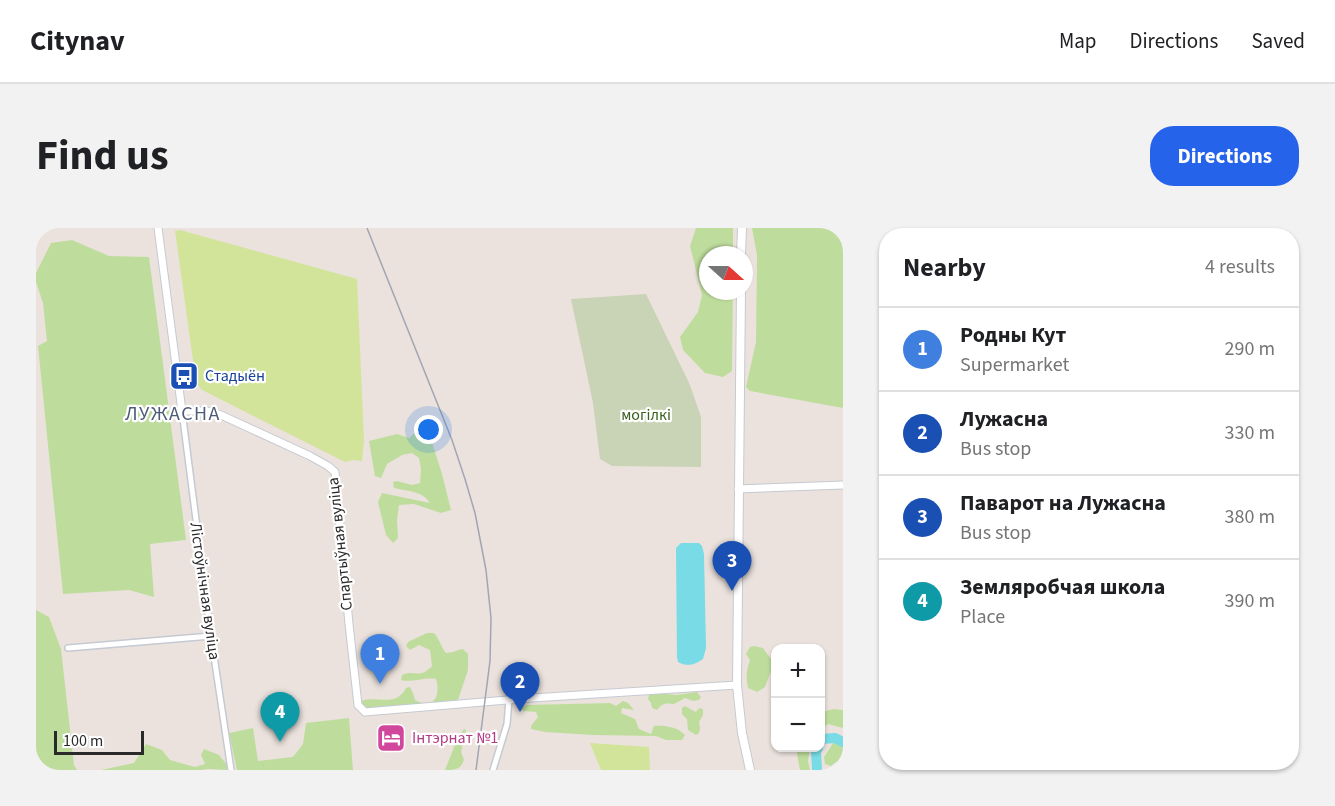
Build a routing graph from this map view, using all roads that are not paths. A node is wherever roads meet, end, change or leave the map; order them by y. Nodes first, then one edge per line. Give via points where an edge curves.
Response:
1 (158, 228) edge
2 (742, 228) edge
3 (741, 246) edge
4 (741, 300) edge
5 (182, 411) junction
6 (843, 486) edge
7 (738, 489) junction
8 (211, 636) junction
9 (68, 648) dead end
10 (737, 685) junction
11 (509, 700) junction
12 (231, 770) edge
13 (493, 770) edge
14 (750, 770) edge

1 - 5 street
2 - 3 main road
4 - 7 main road
5 - 8 street, Лістоўнічная вуліца
5 - 11 street, Спартыўная вуліца via 221,415 310,456 335,472 358,705 365,712
6 - 7 street
7 - 10 main road
8 - 9 street
8 - 12 street, Лістоўнічная вуліца
10 - 11 street
10 - 14 main road
11 - 13 street via 507,724

